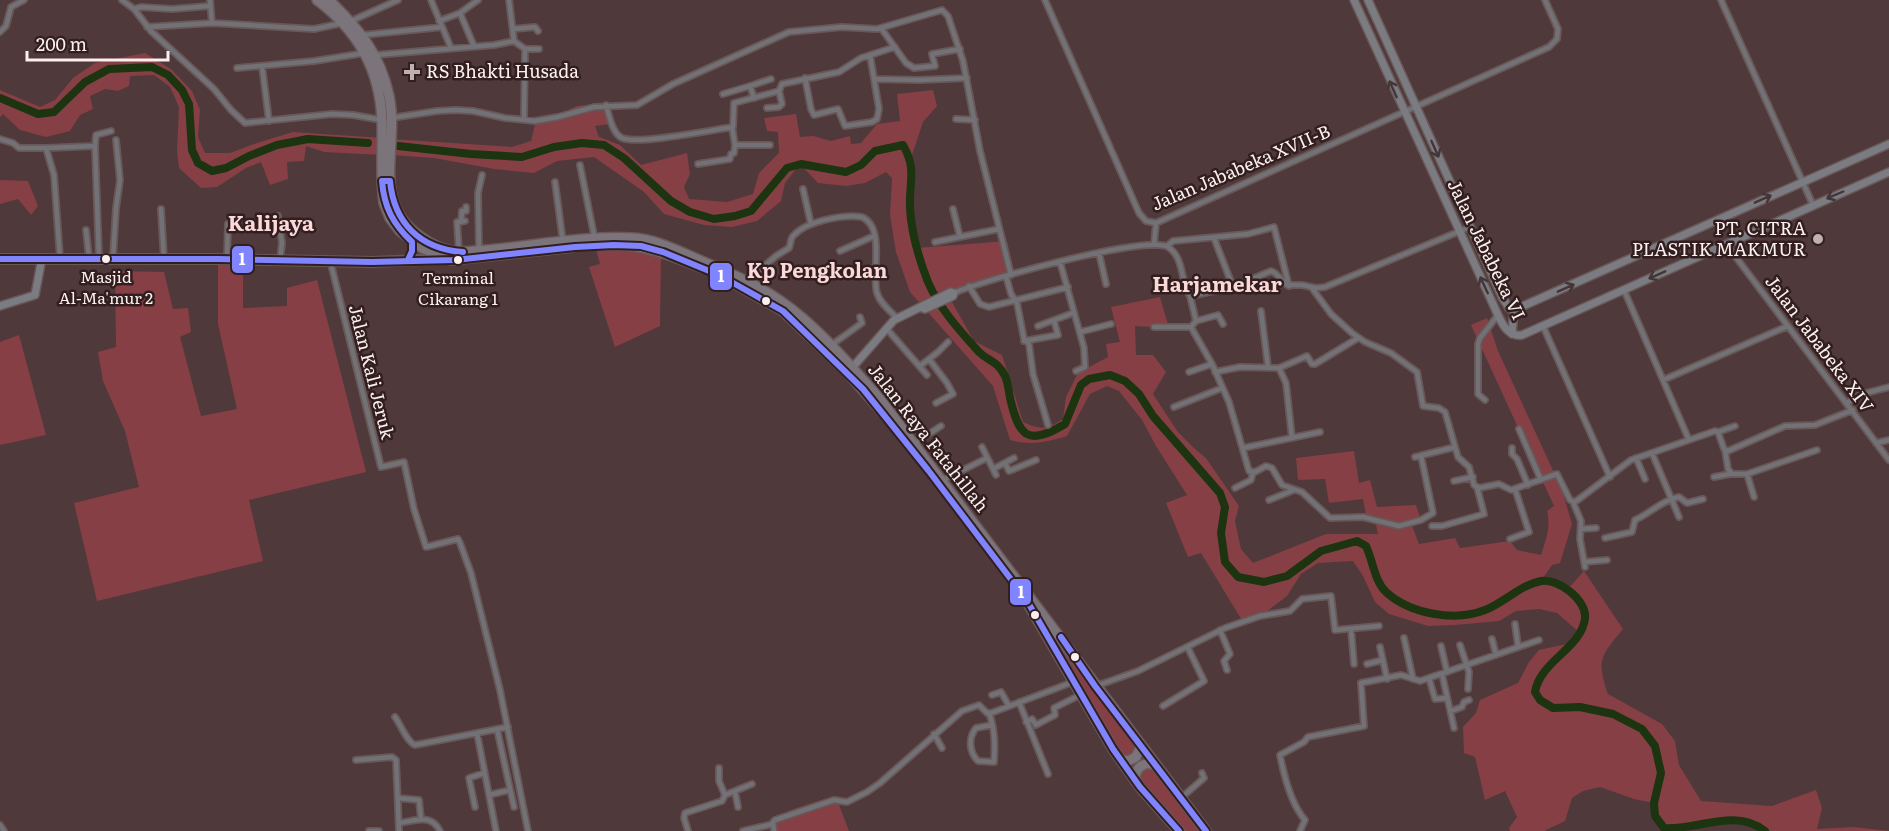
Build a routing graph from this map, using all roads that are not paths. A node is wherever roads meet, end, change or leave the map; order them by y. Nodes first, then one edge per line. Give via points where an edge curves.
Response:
1 (24, 0) edge
2 (122, 0) edge
3 (317, 0) edge
4 (329, 0) edge
5 (398, 0) edge
6 (431, 0) edge
7 (478, 0) edge
8 (509, 0) edge
9 (1045, 0) edge
10 (1354, 0) edge
11 (1368, 0) edge
12 (1545, 0) edge
13 (1721, 0) edge
14 (209, 3) edge
15 (134, 9) junction
16 (460, 13) junction
17 (439, 21) junction
18 (347, 22) junction
19 (212, 23) junction
20 (147, 27) junction
21 (442, 27) junction
22 (881, 28) junction
23 (513, 29) junction
24 (538, 31) dead end
25 (0, 32) edge
26 (363, 35) junction
27 (514, 41) junction
28 (474, 46) junction
29 (895, 47) junction
30 (451, 48) junction
31 (525, 49) junction
32 (538, 49) dead end
33 (960, 49) junction
34 (370, 54) junction
35 (870, 55) junction
36 (262, 66) junction
37 (237, 68) dead end
38 (805, 78) junction
39 (967, 78) junction
40 (771, 79) dead end
41 (874, 80) junction
42 (750, 86) junction
43 (779, 91) junction
44 (723, 94) dead end
45 (754, 98) junction
46 (606, 105) junction
47 (1416, 106) junction
48 (767, 108) dead end
49 (1403, 111) junction
50 (956, 118) dead end
51 (387, 119) junction
52 (524, 120) junction
53 (975, 120) junction
54 (269, 121) junction
55 (732, 128) junction
56 (111, 130) dead end
57 (0, 139) edge
58 (116, 140) dead end
59 (1889, 144) edge
60 (735, 145) junction
61 (770, 145) dead end
62 (95, 146) junction
63 (46, 148) junction
64 (698, 164) dead end
65 (580, 165) dead end
66 (1889, 172) edge
67 (482, 175) dead end
68 (386, 181) junction
69 (555, 182) dead end
70 (1803, 183) junction
71 (803, 189) dead end
72 (1812, 203) junction
73 (466, 207) dead end
74 (161, 209) dead end
75 (953, 209) dead end
76 (278, 216) dead end
77 (1156, 223) junction
78 (228, 224) dead end
79 (811, 224) junction
80 (1470, 227) junction
81 (999, 229) junction
82 (86, 230) dead end
83 (1460, 232) junction
84 (874, 236) junction
85 (960, 237) junction
86 (1214, 238) junction
87 (595, 240) junction
88 (412, 242) junction
89 (563, 242) junction
90 (935, 242) dead end
91 (1726, 244) junction
92 (1154, 245) junction
93 (1167, 246) junction
94 (479, 250) junction
95 (840, 251) dead end
96 (452, 254) junction
97 (1099, 254) junction
98 (42, 258) junction
99 (60, 258) junction
100 (94, 258) junction
101 (113, 258) junction
102 (0, 259) edge
103 (164, 259) junction
104 (227, 259) junction
105 (280, 260) junction
106 (330, 260) junction
107 (408, 260) junction
108 (1060, 262) junction
109 (1008, 275) junction
110 (746, 282) junction
111 (1106, 284) dead end
112 (969, 286) junction
113 (1068, 286) junction
114 (1289, 286) junction
115 (1233, 287) junction
116 (1312, 288) junction
117 (1623, 291) junction
118 (953, 294) joint
119 (1190, 296) junction
120 (1015, 300) junction
121 (0, 306) edge
122 (1514, 310) junction
123 (1262, 311) dead end
124 (1073, 313) junction
125 (1497, 315) junction
126 (860, 317) dead end
127 (898, 318) junction
128 (1054, 321) junction
129 (1196, 321) junction
130 (1111, 324) dead end
131 (1222, 324) dead end
132 (1038, 326) dead end
133 (1543, 326) junction
134 (1788, 326) junction
135 (1154, 327) dead end
136 (1191, 327) junction
137 (886, 328) junction
138 (1080, 332) junction
139 (1512, 334) junction
140 (1358, 338) junction
141 (1024, 341) junction
142 (948, 342) dead end
143 (830, 346) junction
144 (929, 359) junction
145 (1212, 364) junction
146 (920, 366) junction
147 (852, 368) junction
148 (1268, 368) junction
149 (1279, 368) junction
150 (1076, 371) dead end
151 (1189, 372) dead end
152 (1215, 372) junction
153 (927, 375) dead end
154 (1663, 380) junction
155 (1889, 387) edge
156 (1222, 388) junction
157 (1485, 400) dead end
158 (936, 403) dead end
159 (1847, 404) junction
160 (1174, 407) dead end
161 (1852, 410) junction
162 (1048, 425) dead end
163 (941, 426) dead end
164 (1736, 426) dead end
165 (1519, 429) dead end
166 (1320, 432) dead end
167 (1718, 432) junction
168 (1292, 438) junction
169 (1689, 440) junction
170 (1889, 440) edge
171 (915, 442) junction
172 (1876, 443) junction
173 (982, 447) dead end
174 (1455, 447) junction
175 (1243, 448) junction
176 (1512, 448) dead end
177 (1725, 450) junction
178 (1817, 450) dead end
179 (1652, 453) junction
180 (987, 458) junction
181 (1014, 458) dead end
182 (1636, 458) junction
183 (1036, 460) dead end
184 (1889, 460) edge
185 (1005, 463) junction
186 (993, 468) junction
187 (1252, 472) junction
188 (996, 474) dead end
189 (1730, 474) junction
190 (1747, 474) junction
191 (1473, 477) junction
192 (1610, 477) junction
193 (1714, 477) dead end
194 (1645, 479) dead end
195 (943, 480) junction
196 (1542, 480) junction
197 (1454, 481) dead end
198 (1528, 485) junction
199 (1235, 488) dead end
200 (1477, 488) junction
201 (1515, 489) junction
202 (1294, 490) junction
203 (1754, 497) dead end
204 (1671, 499) junction
205 (1703, 499) dead end
206 (1269, 500) dead end
207 (1573, 502) junction
208 (1679, 517) dead end
209 (969, 520) junction
210 (1432, 526) dead end
211 (1596, 528) dead end
212 (1581, 529) junction
213 (1605, 538) dead end
214 (1510, 539) dead end
215 (1607, 560) dead end
216 (1515, 624) dead end
217 (1379, 626) dead end
218 (1351, 629) junction
219 (1220, 630) junction
220 (1404, 638) dead end
221 (1492, 639) dead end
222 (1539, 640) dead end
223 (1460, 645) dead end
224 (1441, 646) dead end
225 (1518, 646) junction
226 (1380, 647) dead end
227 (1188, 648) junction
228 (1496, 655) junction
229 (1383, 660) junction
230 (1354, 664) dead end
231 (1367, 664) dead end
232 (1466, 665) junction
233 (1227, 670) dead end
234 (1444, 673) junction
235 (1429, 678) junction
236 (1387, 679) junction
237 (1413, 679) junction
238 (1073, 682) junction
239 (1095, 686) junction
240 (1468, 689) dead end
241 (992, 695) dead end
242 (1080, 695) junction
243 (1448, 698) junction
244 (1469, 700) dead end
245 (1018, 702) junction
246 (1009, 706) junction
247 (1163, 706) dead end
248 (1451, 711) junction
249 (989, 713) junction
250 (394, 717) dead end
251 (1026, 722) junction
252 (992, 725) junction
253 (508, 727) junction
254 (1454, 728) dead end
255 (497, 729) junction
256 (477, 733) junction
257 (934, 734) junction
258 (1141, 746) junction
259 (942, 748) dead end
260 (1120, 759) junction
261 (356, 760) dead end
262 (1157, 766) junction
263 (719, 768) dead end
264 (484, 773) junction
265 (1202, 773) dead end
266 (1048, 774) dead end
267 (1135, 780) junction
268 (752, 784) dead end
269 (510, 790) junction
270 (735, 792) junction
271 (489, 795) junction
272 (725, 795) junction
273 (398, 798) junction
274 (1180, 798) junction
275 (475, 807) dead end
276 (514, 807) dead end
277 (738, 807) dead end
278 (421, 819) junction
279 (399, 824) junction
280 (773, 824) junction
281 (0, 825) edge
282 (4, 831) edge
283 (370, 831) edge
284 (379, 831) edge
285 (399, 831) edge
286 (440, 831) edge
287 (496, 831) edge
288 (528, 831) edge
289 (688, 831) edge
290 (743, 831) edge
291 (774, 831) edge
292 (1179, 831) edge
293 (1206, 831) edge
294 (1300, 831) edge

1 - 25 street via 11,7 6,26
2 - 15 street
3 - 18 highway
4 - 18 highway
5 - 18 street
6 - 17 street
7 - 16 street
8 - 23 street
9 - 77 street, Jalan Jababeka XVII-B via 1139,213 1146,221
49 -> 10 street, Jalan Jababeka VI
11 - 47 street, Jalan Jababeka VI
12 - 47 street, Jalan Jababeka XVII-B via 1558,29 1555,42 1549,47
13 - 70 street
14 - 15 street via 172,9
14 - 19 street
15 - 20 street
16 - 17 street
16 - 28 street
17 - 21 street
18 - 19 street via 314,29
18 - 26 highway
18 - 34 highway
19 - 20 street
20 - 54 street via 213,88 243,122
21 - 26 street
21 - 30 street
22 - 29 street
22 - 33 street via 942,10
22 - 46 street via 789,32 637,105
23 - 24 street via 535,27
23 - 27 street
26 - 34 highway
27 - 28 street
27 - 31 street
28 - 30 street
29 - 33 street via 906,63 918,69 935,66 932,54
29 - 35 street
30 - 34 street
31 - 32 street
31 - 52 street
33 - 39 street
34 - 36 street
34 - 51 highway via 388,92
35 - 38 street via 839,72
35 - 41 street
36 - 37 street
36 - 54 street
38 - 41 street via 812,114 838,109 846,126 876,119 879,109
38 - 43 street via 782,84
39 - 41 street
39 - 53 street
40 - 42 street
42 - 44 street
42 - 45 street
43 - 45 street
43 - 48 street via 782,104
45 - 55 street via 733,104
46 - 52 street via 553,119
46 - 55 street via 615,130 625,139
47 - 49 street, Jalan Jababeka XVII-B
47 -> 80 street, Jalan Jababeka VI
49 - 77 street, Jalan Jababeka XVII-B
49 - 83 street, Jalan Jababeka VI
50 - 53 street
51 - 52 street via 456,110
51 - 54 street via 332,114
51 - 68 highway
53 - 81 street
55 - 60 street
56 - 62 street via 96,135
57 - 63 street via 19,148
58 - 101 street via 120,180
59 - 70 street, Jalan Jababeka VI
60 - 61 street
60 - 64 street via 730,159
62 - 63 street
62 - 100 street
63 - 99 street via 54,175
65 - 87 street
66 -> 72 street, Jalan Jababeka VI
67 - 94 street via 478,193
68 - 88 highway via 384,203 390,218
68 - 96 highway via 403,222
69 - 89 street
70 - 72 street
122 -> 70 street, Jalan Jababeka VI
71 - 79 street
72 - 91 street, Jalan Jababeka VI
73 - 96 street via 462,211 463,221 457,222
74 - 103 street
75 - 85 street
76 - 105 street
77 - 92 street
78 - 104 street
79 - 84 street via 862,217 870,224
79 - 110 street via 794,235 789,248
80 - 83 street
80 - 122 street, Jalan Jababeka VI via 1506,303
81 - 85 street
81 - 109 street
82 - 100 street
83 - 116 street via 1331,285
125 -> 83 street, Jalan Jababeka VI
84 - 95 street
84 - 127 street via 876,290
85 - 90 street
86 - 93 street via 1173,241
86 - 114 street via 1274,227
86 - 115 street
87 - 89 highway, Jalan Raya Fatahillah
87 - 110 highway, Jalan Raya Fatahillah via 651,241
88 - 96 highway
88 - 107 highway
89 - 94 highway, Jalan Raya Fatahillah
91 -> 117 street, Jalan Jababeka VI
91 - 134 street, Jalan Jababeka XIV
92 - 93 street
92 - 97 street
93 - 119 street via 1179,261
94 - 96 highway, Jalan Raya Fatahillah
96 - 107 highway
96 - 209 highway, Jalan Raya Fatahillah via 455,260 628,245 653,249 720,275 783,311 848,373
97 - 108 street
97 - 111 street
98 - 99 highway
98 - 102 highway
98 - 121 street via 35,295
99 - 100 highway
100 - 101 highway
101 - 103 highway
103 - 104 highway
104 - 105 highway
105 - 106 highway
106 - 107 highway
106 - 253 street, Jalan Kali Jeruk via 381,467 404,462 426,547 458,539 460,543 471,573
108 - 109 street
108 - 113 street
109 - 112 street
109 - 120 street
110 - 143 highway, Jalan Raya Fatahillah via 788,306
112 - 118 street
112 - 120 street via 984,307
113 - 120 street
113 - 124 street
114 - 115 street via 1271,271
114 - 116 street
115 - 119 street
116 - 140 street via 1331,314
117 - 133 street, Jalan Jababeka VI
117 - 154 street
118 - 127 street
119 - 129 street
120 - 141 street
122 - 139 street
123 - 148 street
124 - 128 street
124 - 138 street
125 - 139 street, Jalan Jababeka VI
125 - 157 street via 1478,344 1477,385 1479,396
126 - 143 street via 862,323
127 - 137 street
128 - 132 street
128 - 141 street via 1058,335
129 - 131 street via 1218,315
129 - 136 street
130 - 138 street
133 - 139 street, Jalan Jababeka VI via 1522,335
133 - 192 street
134 - 154 street
134 - 159 street, Jalan Jababeka XIV
135 - 136 street
136 - 145 street
137 - 146 street
137 - 147 street
138 - 150 street via 1085,367
140 - 149 street via 1315,364 1307,356
140 - 174 street via 1391,353 1417,372 1423,406 1443,411
141 - 162 street via 1029,344
142 - 144 street
143 - 147 highway, Jalan Raya Fatahillah
144 - 146 street
144 - 158 street via 953,394
145 - 151 street
145 - 152 street
146 - 153 street
147 - 171 highway, Jalan Raya Fatahillah
148 - 149 street
148 - 152 street via 1240,367
149 - 168 street via 1286,385
152 - 156 street
154 - 169 street
155 - 159 street via 1862,394
156 - 160 street
156 - 175 street
159 - 161 street, Jalan Jababeka XIV
161 - 172 street, Jalan Jababeka XIV
161 - 177 street via 1815,425 1785,426
163 - 171 street
164 - 167 street
165 - 196 street
166 - 168 street
167 - 169 street
167 - 177 street
168 - 175 street
169 - 179 street
170 - 172 street
171 - 195 highway, Jalan Raya Fatahillah
172 - 184 street, Jalan Jababeka XIV
173 - 180 street
174 - 191 street
174 - 202 street via 1418,457 1433,513 1409,524 1330,518 1306,495
175 - 187 street via 1247,468
176 - 198 street
177 - 189 street
178 - 190 street
179 - 182 street
179 - 204 street
180 - 186 street
180 - 195 street
181 - 185 street
182 - 192 street
182 - 194 street
183 - 185 street via 1009,471
185 - 186 street
186 - 188 street
187 - 199 street via 1251,480
187 - 202 street via 1266,466 1272,468 1282,485
189 - 190 street
189 - 193 street
190 - 203 street
191 - 197 street
191 - 200 street
192 - 207 street
195 - 209 highway, Jalan Raya Fatahillah
196 - 198 street
196 - 207 street via 1557,475
198 - 201 street
200 - 201 street via 1499,484
200 - 210 street via 1484,514
201 - 214 street via 1528,532
202 - 206 street
204 - 205 street via 1679,497 1688,503
204 - 208 street
204 - 213 street via 1635,520 1632,532
207 - 212 street
209 - 238 highway, Jalan Raya Fatahillah via 1031,607
209 - 239 highway, Jalan Raya Fatahillah
211 - 212 street
212 - 215 street via 1584,564
216 - 225 street
217 - 218 street
218 - 219 street via 1335,629 1330,596 1302,599 1290,611 1260,616
218 - 230 street
219 - 227 street
219 - 233 street via 1230,654 1224,661
220 - 237 street
221 - 228 street
222 - 225 street
223 - 232 street
224 - 234 street
225 - 228 street
226 - 229 street
227 - 239 street
227 - 247 street via 1204,681
228 - 232 street
229 - 231 street
229 - 236 street
232 - 234 street
232 - 240 street
234 - 235 street
234 - 243 street
235 - 237 street
235 - 243 street via 1435,699
236 - 237 street via 1403,675
236 - 294 street via 1360,684 1364,726 1308,737 1280,755 1294,802 1305,820
238 - 242 highway, Jalan Raya Fatahillah
238 - 245 street
239 - 258 highway, Jalan Raya Fatahillah
241 - 246 street via 1002,693
242 - 251 street via 1054,708 1052,718 1036,725 1032,719
242 - 260 highway, Jalan Raya Fatahillah
243 - 248 street
244 - 248 street
245 - 246 street
245 - 251 street
246 - 249 street
248 - 254 street
249 - 252 street
249 - 257 street via 976,705 957,714
250 - 256 street via 412,744
251 - 266 street
252 - 252 street via 976,728 971,737 972,753 978,761 994,762
253 - 255 street
253 - 288 street
255 - 256 street
255 - 269 street
256 - 264 street
257 - 259 street
257 - 280 street via 867,792 847,802 834,800 775,820
258 - 260 highway via 1136,757
258 - 262 highway, Jalan Raya Fatahillah
260 - 267 highway, Jalan Raya Fatahillah
261 - 273 street via 394,758 398,764
262 - 267 highway via 1143,764 1136,770
262 - 274 highway, Jalan Raya Fatahillah
263 - 272 street
264 - 271 street
264 - 275 street via 469,778
265 - 274 street via 1204,778
267 - 292 highway, Jalan Raya Fatahillah
268 - 270 street
269 - 271 street
269 - 276 street
270 - 272 street
270 - 277 street
271 - 287 street
272 - 289 street via 722,801 685,813
273 - 278 street via 419,800
273 - 279 street
274 - 293 highway, Jalan Raya Fatahillah
278 - 279 street
278 - 286 street via 433,822
279 - 285 street
280 - 290 street
280 - 291 street
281 - 282 street
283 - 284 street

